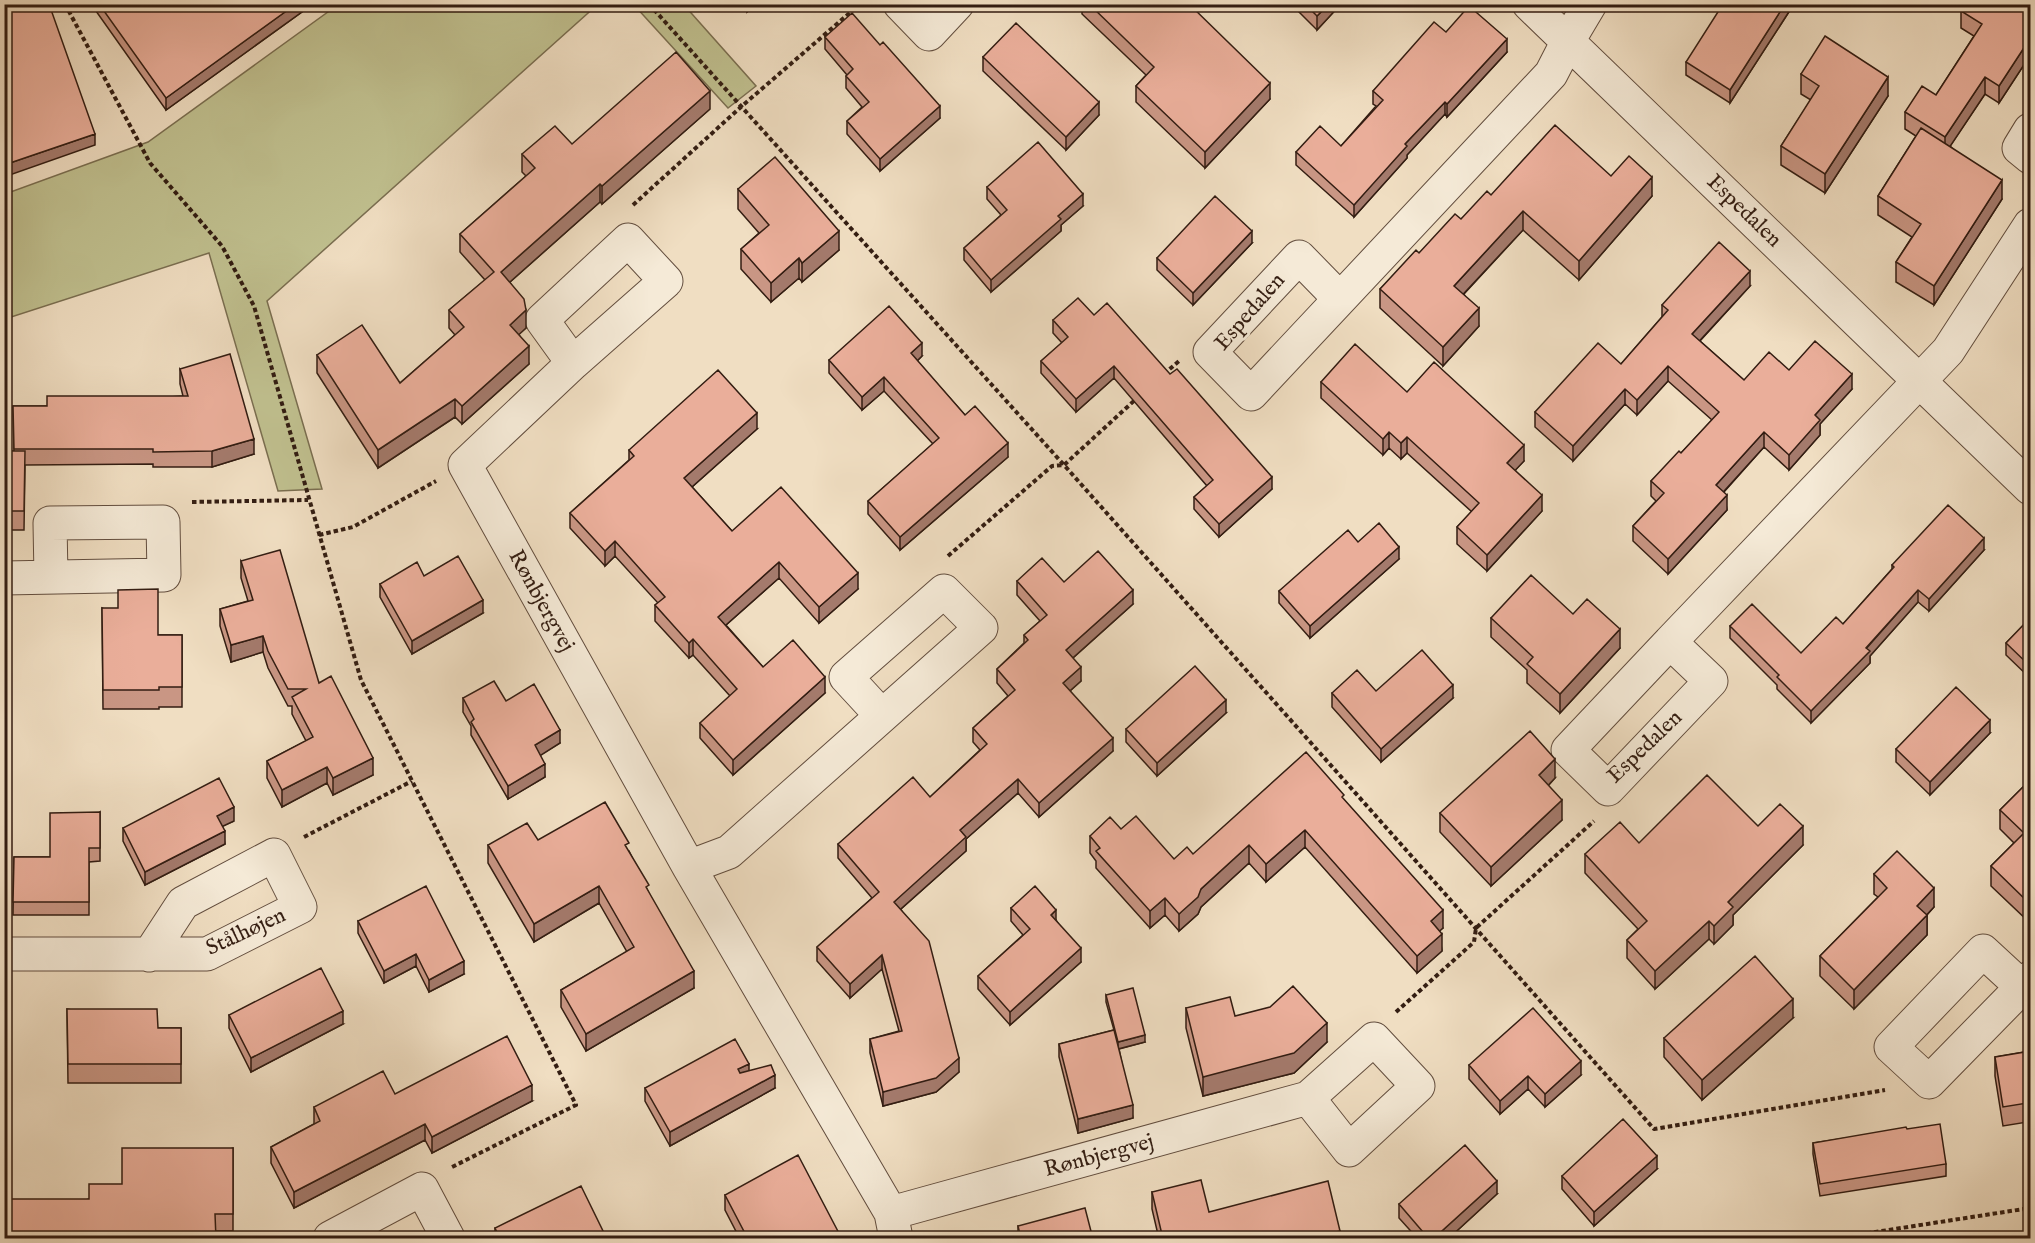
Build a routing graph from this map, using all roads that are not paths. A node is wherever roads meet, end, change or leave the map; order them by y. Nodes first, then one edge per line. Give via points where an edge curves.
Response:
1 (900, 4) edge
2 (957, 4) edge
3 (1530, 4) edge
4 (1590, 4) edge
5 (1568, 41) junction
6 (2031, 130) edge
7 (2031, 157) edge
8 (2031, 225) edge
9 (1340, 299) junction
10 (573, 363) junction
11 (1920, 381) junction
12 (2031, 488) edge
13 (51, 577) junction
14 (4, 578) edge
15 (1670, 642) junction
16 (882, 716) junction
17 (689, 867) junction
18 (4, 954) edge
19 (149, 955) junction
20 (2026, 982) edge
21 (1308, 1098) junction
22 (893, 1226) edge
23 (330, 1239) edge
24 (448, 1239) edge

1 - 2 street via 929,34
3 - 5 street, Espedalen
4 - 5 street, Espedalen
5 - 9 street, Espedalen via 1551,74
5 - 11 street, Espedalen
6 - 7 street via 2019,148
8 - 11 street, Espedalen via 1948,351
9 - 9 street, Espedalen via 1299,257 1210,352 1251,394
10 - 10 street via 666,281 627,240 542,320
10 - 17 street, Rønbjergvej via 465,465
11 - 12 street, Espedalen
11 - 15 street, Espedalen
13 - 13 street via 50,523 163,522 164,575
13 - 14 street
15 - 15 street, Espedalen via 1711,681 1608,789 1568,750
16 - 16 street via 981,628 944,591 846,677
16 - 17 street via 729,852
17 - 22 street, Rønbjergvej
18 - 19 street, Stålhøjen
19 - 19 street, Stålhøjen via 207,954 300,907 274,855 183,903
20 - 20 street via 1929,1082 1891,1047 1983,951
21 - 21 street, Rønbjergvej via 1374,1039 1418,1086 1349,1150
21 - 22 street, Rønbjergvej
23 - 24 street via 422,1189

